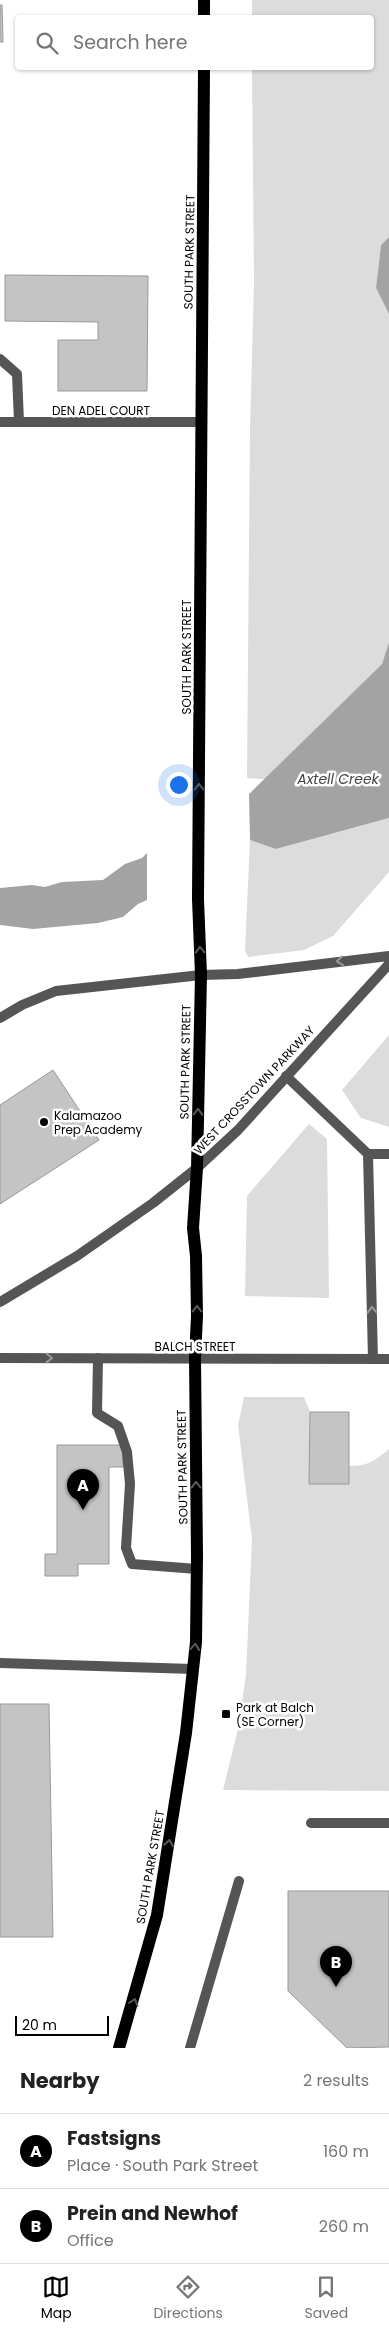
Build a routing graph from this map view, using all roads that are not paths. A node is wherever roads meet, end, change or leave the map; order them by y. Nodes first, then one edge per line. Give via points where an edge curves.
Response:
1 (204, 0) edge
2 (204, 15) edge
3 (204, 70) edge
4 (0, 359) edge
5 (0, 422) edge
6 (19, 422) junction
7 (201, 422) junction
8 (389, 956) edge
9 (389, 964) edge
10 (200, 975) junction
11 (0, 1018) edge
12 (286, 1076) junction
13 (368, 1154) junction
14 (389, 1154) edge
15 (198, 1168) junction
16 (0, 1302) edge
17 (0, 1358) edge
18 (98, 1358) junction
19 (195, 1358) junction
20 (373, 1359) junction
21 (389, 1359) edge
22 (197, 1569) junction
23 (0, 1663) edge
24 (193, 1669) junction
25 (311, 1823) dead end
26 (389, 1823) edge
27 (239, 1881) dead end
28 (119, 2048) edge
29 (190, 2048) edge

1 - 2 main road
3 - 7 main road, SOUTH PARK STREET
4 - 6 street via 18,374
5 - 6 street, DEN ADEL COURT
6 - 7 street, DEN ADEL COURT
10 -> 7 main road, SOUTH PARK STREET
8 -> 10 street via 238,974
9 - 12 street, WEST CROSSTOWN PARKWAY
10 - 11 street via 56,991
15 -> 10 main road, SOUTH PARK STREET
12 - 13 street
12 - 15 street, WEST CROSSTOWN PARKWAY via 238,1130
13 - 14 street
20 -> 13 street
15 - 16 street, WEST CROSSTOWN PARKWAY via 153,1204 77,1256
19 -> 15 main road, SOUTH PARK STREET via 197,1316 193,1228
17 -> 18 street, BALCH STREET
18 - 19 street, BALCH STREET
18 - 22 street via 97,1413 118,1426 127,1452 130,1484 126,1548 132,1564
19 - 20 street, BALCH STREET
22 -> 19 main road, SOUTH PARK STREET
20 - 21 street, BALCH STREET
24 -> 22 main road, SOUTH PARK STREET
23 - 24 street
28 -> 24 main road, SOUTH PARK STREET via 157,1915
25 - 26 street
27 - 29 street

